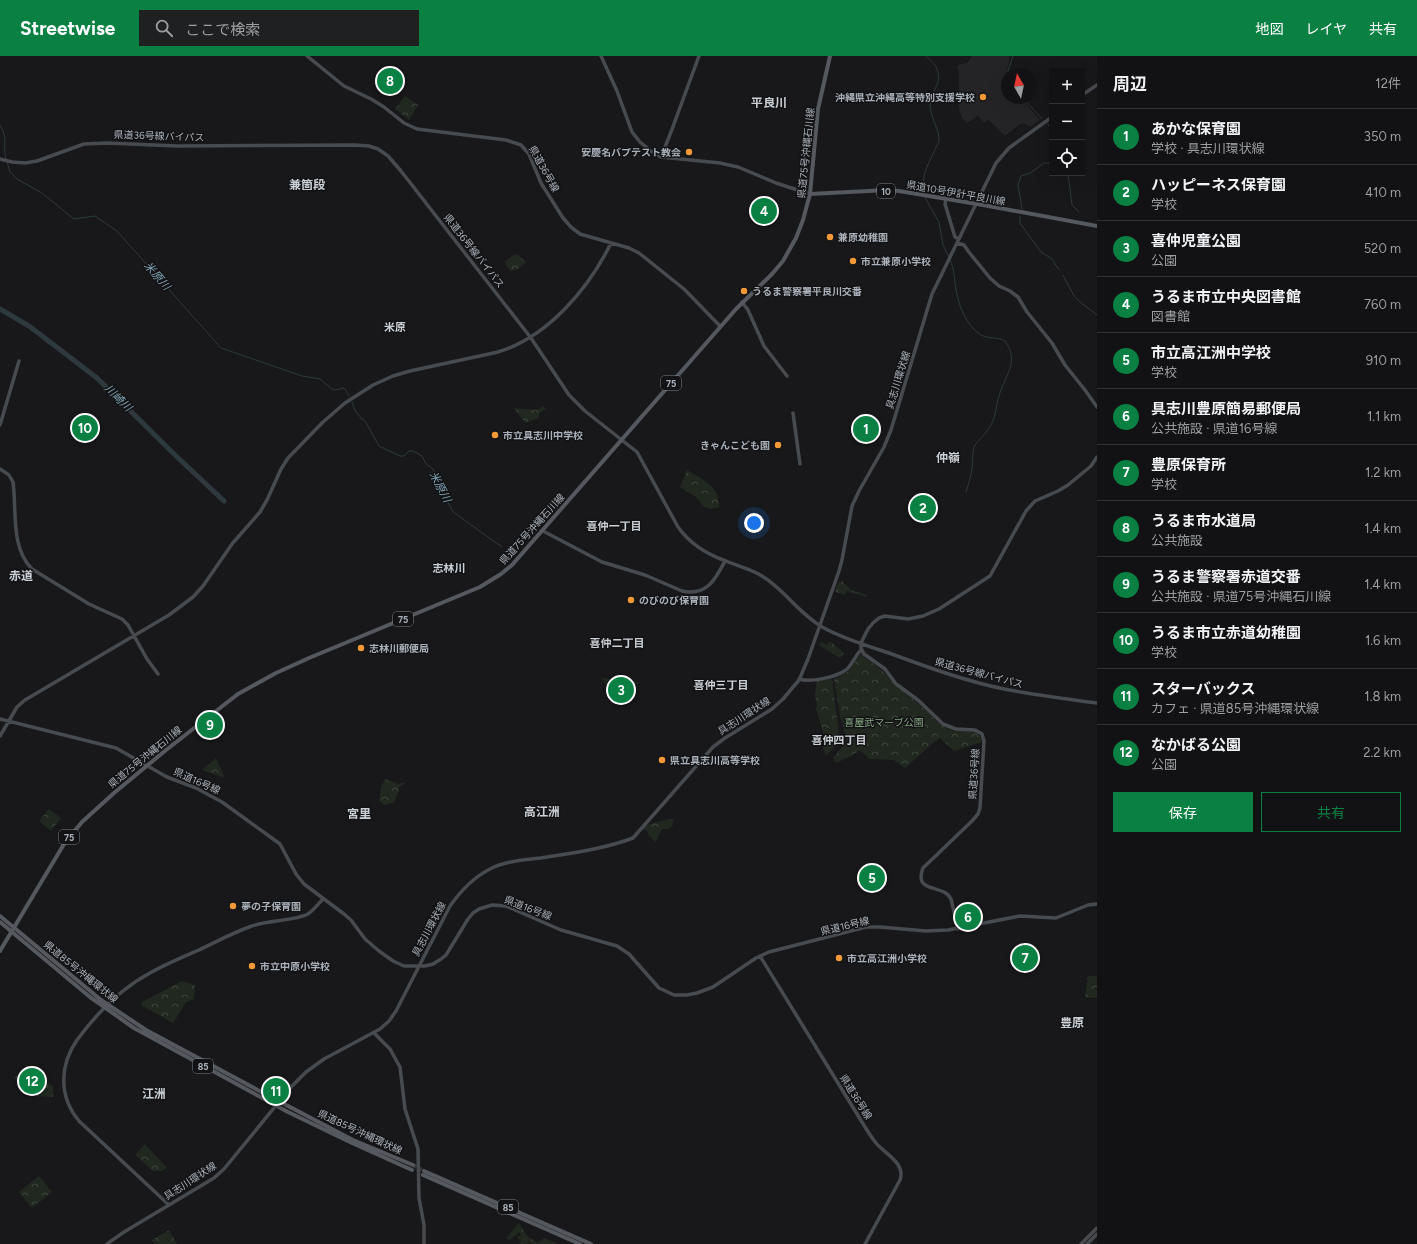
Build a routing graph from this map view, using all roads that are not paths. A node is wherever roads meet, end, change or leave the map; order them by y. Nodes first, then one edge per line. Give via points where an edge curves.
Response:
1 (307, 56) edge
2 (601, 56) edge
3 (699, 56) edge
4 (830, 56) edge
5 (1097, 85) edge
6 (1085, 93) edge
7 (1049, 119) edge
8 (661, 157) junction
9 (0, 159) edge
10 (810, 194) junction
11 (946, 199) junction
12 (976, 204) junction
13 (1097, 226) edge
14 (958, 241) junction
15 (611, 243) junction
16 (742, 302) junction
17 (720, 326) junction
18 (530, 338) junction
19 (19, 361) dead end
20 (786, 376) dead end
21 (1097, 407) edge
22 (793, 413) dead end
23 (0, 425) edge
24 (622, 440) junction
25 (1097, 457) edge
26 (800, 464) dead end
27 (0, 469) edge
28 (542, 531) junction
29 (725, 561) junction
30 (820, 626) junction
31 (135, 636) junction
32 (862, 644) junction
33 (862, 650) junction
34 (158, 674) dead end
35 (799, 679) junction
36 (1097, 703) edge
37 (0, 719) edge
38 (9, 721) junction
39 (0, 736) edge
40 (154, 760) junction
41 (147, 766) junction
42 (157, 772) junction
43 (323, 899) junction
44 (1097, 904) edge
45 (0, 916) edge
46 (0, 922) edge
47 (14, 928) junction
48 (958, 929) junction
49 (12, 932) junction
50 (0, 951) edge
51 (760, 956) junction
52 (418, 967) junction
53 (105, 1006) junction
54 (374, 1033) junction
55 (280, 1102) junction
56 (276, 1106) junction
57 (169, 1205) junction
58 (1097, 1228) edge
59 (1097, 1234) edge
60 (107, 1244) edge
61 (424, 1244) edge
62 (580, 1244) edge
63 (591, 1244) edge
64 (865, 1244) edge
65 (1081, 1244) edge
66 (1087, 1244) edge

1 - 15 main road, 県道36号線 via 344,86 384,106 408,126 512,141 522,145 529,154 541,184 571,227 580,234
2 - 8 main road via 634,136
3 - 8 main road
4 - 10 main road, 県道75号沖縄石川線 / 75 via 818,109
5 - 6 main road
7 - 12 main road, 具志川環状線 via 1001,155
8 - 10 main road via 734,166
9 - 18 main road, 県道36号線バイパス via 30,162 89,143 177,146 338,144 374,147 388,156 401,171
10 - 11 main road, 県道10号伊計平良川線 / 10 via 887,190
10 - 16 main road, 県道75号沖縄石川線 / 75 via 803,220 787,254 772,274
11 - 12 main road, 県道10号伊計平良川線 / 10
11 - 14 main road via 945,204
12 - 13 main road, 県道10号伊計平良川線 / 10
12 - 14 main road, 具志川環状線
14 - 21 main road via 964,244 982,270 999,286 1018,297
14 - 30 main road, 具志川環状線 via 928,304 891,430 852,506 842,560
15 - 17 main road, 県道36号線 via 634,250 649,259 684,289
15 - 18 main road via 582,290
16 - 17 main road, 県道75号沖縄石川線 / 75
16 - 20 main road via 764,346
17 - 24 main road, 県道75号沖縄石川線 / 75
18 - 24 main road, 県道36号線バイパス via 574,401
18 - 31 main road via 498,352 393,376 345,403 288,458 260,512 232,544 198,592 180,608
19 - 23 main road
22 - 26 main road
24 - 28 main road, 県道75号沖縄石川線 / 75
24 - 29 main road, 県道36号線バイパス via 637,452 683,534 701,550
25 - 32 main road via 1068,485 1035,501 1026,511 990,576 939,609 923,616 908,619 889,616 878,618 868,628
27 - 31 main road via 14,482 18,546 28,566 89,604 122,619
28 - 29 main road via 602,562 645,575 682,591 699,591 708,587
28 - 40 main road, 県道75号沖縄石川線 / 75 via 512,565 492,581 256,683 238,694
29 - 30 main road, 県道36号線バイパス via 764,577
30 - 32 main road
30 - 35 main road, 具志川環状線
31 - 34 main road via 147,660
31 - 38 main road via 28,697
32 - 33 main road
32 - 36 main road, 県道36号線バイパス via 977,682 1025,693
33 - 35 main road via 846,670 832,677
33 - 48 main road, 県道36号線 via 885,669 896,684 918,700 943,724 956,729 975,730 982,734 985,743 978,814 923,868 921,875 926,886 949,894
35 - 52 main road, 具志川環状線 via 772,708 713,747 633,838 582,851 507,863 483,873 455,898
37 - 38 main road, 県道16号線
38 - 39 main road
38 - 41 main road, 県道16号線 via 112,747
40 - 41 main road, 県道75号沖縄石川線 / 75
40 - 42 main road
41 - 42 main road, 県道16号線
41 - 47 main road, 県道75号沖縄石川線 / 75 via 75,830
42 - 43 main road, 県道16号線 via 215,798 270,836 280,844 304,884
43 - 52 main road, 県道16号線 via 351,920 379,952 398,964
43 - 53 main road via 307,914 251,926 161,967 125,989
44 - 48 main road, 県道16号線 via 1056,918 1020,916
45 - 47 main road, 県道85号沖縄環状線 / 85
46 - 49 main road, 県道85号沖縄環状線 / 85
47 - 49 main road, 県道75号沖縄石川線 / 75
47 - 53 main road, 県道85号沖縄環状線 / 85
48 - 51 main road, 県道16号線 via 933,932 866,928 781,948
49 - 50 main road, 県道75号沖縄石川線 / 75
49 - 53 main road, 県道85号沖縄環状線 / 85
51 - 52 main road, 県道16号線 via 713,987 697,993 674,995 659,988 629,954 617,946 561,930 499,904 486,906 473,913 444,957 433,964
51 - 64 main road, 県道36号線 via 865,1127 876,1143 900,1168 900,1180
52 - 54 main road, 具志川環状線 via 396,1011
53 - 55 main road, 県道85号沖縄環状線 / 85
53 - 56 main road, 県道85号沖縄環状線 / 85 via 134,1028
53 - 57 main road via 68,1056 64,1074 66,1099 79,1121
54 - 55 main road, 具志川環状線 via 315,1065
54 - 61 main road via 390,1049 400,1067 405,1109 418,1149 419,1198 424,1224
55 - 56 main road, 具志川環状線
55 - 56 main road, 県道85号沖縄環状線 / 85 via 412,1168 352,1143
56 - 57 main road, 具志川環状線 via 224,1170
57 - 60 main road, 具志川環状線
58 - 65 main road
59 - 66 main road
62 - 63 main road, 85 via 424,1173

